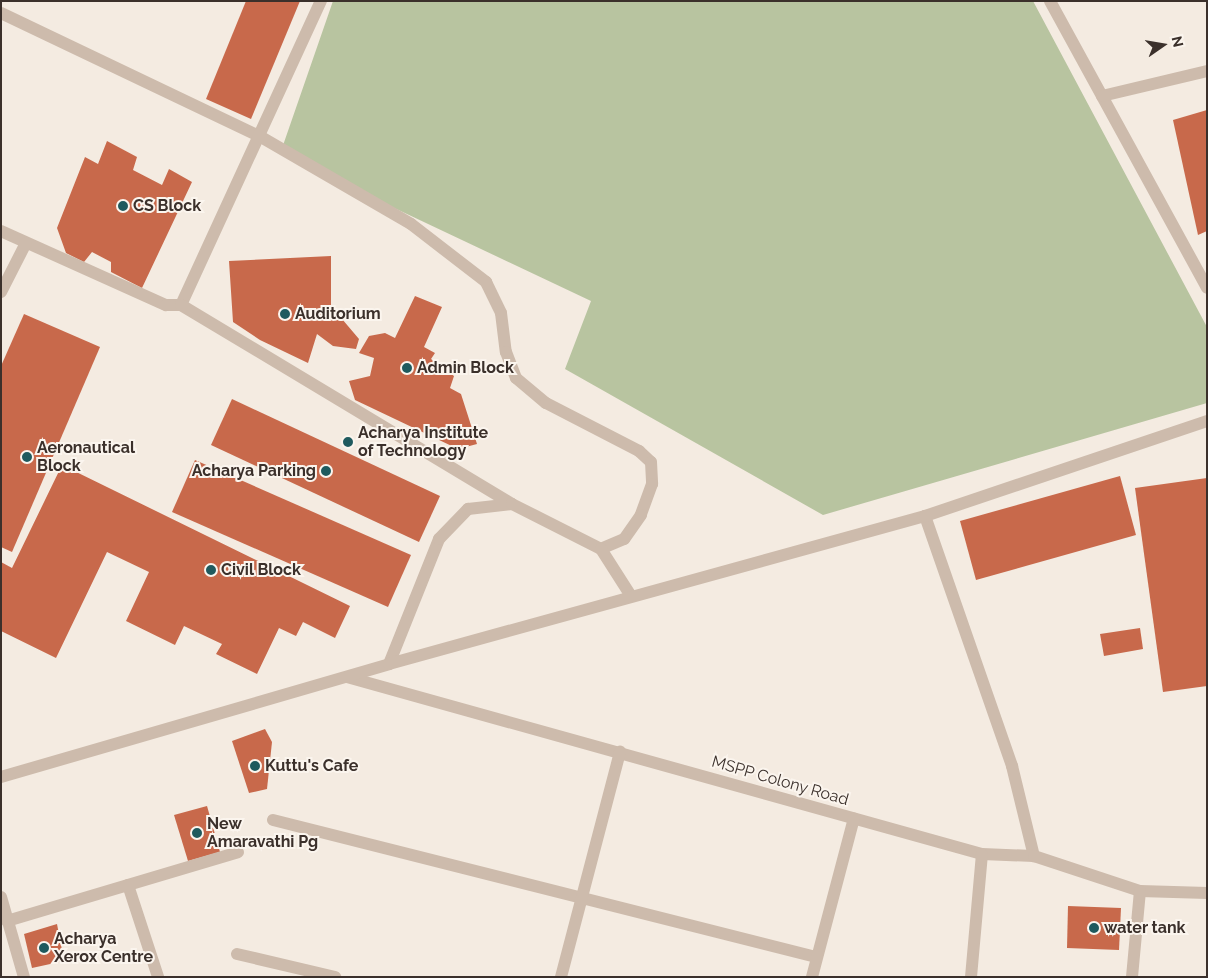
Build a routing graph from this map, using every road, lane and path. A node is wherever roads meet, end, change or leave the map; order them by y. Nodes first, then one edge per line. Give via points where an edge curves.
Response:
1 (321, 1) edge
2 (1050, 1) edge
3 (1, 13) edge
4 (1207, 71) edge
5 (1102, 96) junction
6 (261, 137) junction
7 (1, 231) edge
8 (26, 243) junction
9 (1207, 288) edge
10 (1, 292) edge
11 (181, 305) junction
12 (1207, 421) edge
13 (512, 504) junction
14 (924, 516) junction
15 (601, 549) junction
16 (631, 596) junction
17 (390, 664) junction
18 (347, 677) junction
19 (620, 752) junction
20 (1, 777) edge
21 (854, 818) junction
22 (273, 820) dead end
23 (238, 852) dead end
24 (982, 854) junction
25 (1034, 856) junction
26 (128, 885) junction
27 (1140, 890) junction
28 (1207, 893) edge
29 (1, 897) edge
30 (583, 899) junction
31 (8, 921) junction
32 (237, 954) dead end
33 (816, 957) junction
34 (24, 977) edge
35 (158, 977) edge
36 (335, 977) edge
37 (561, 977) edge
38 (812, 977) edge
39 (971, 977) edge
40 (1132, 977) edge

1 - 6 street
2 - 5 street
3 - 6 street
4 - 5 street
5 - 9 street
6 - 11 street
6 - 15 street via 411,224 451,252 486,282 501,313 506,352 516,378 546,403 638,451 651,462 652,484 641,515 624,539
7 - 8 street
8 - 10 street
8 - 11 street via 166,305
11 - 13 street
12 - 14 street
13 - 15 street
13 - 17 street via 468,509 439,539
14 - 16 street
14 - 25 street via 1012,766
15 - 16 street
16 - 17 street
17 - 18 street
18 - 19 street, MSPP Colony Road
18 - 20 street
19 - 21 street, MSPP Colony Road
19 - 30 street
21 - 24 street, MSPP Colony Road
21 - 33 street
22 - 30 street
23 - 26 street
24 - 25 street, MSPP Colony Road
24 - 39 street
25 - 27 street, MSPP Colony Road
26 - 31 street
26 - 35 street
27 - 28 street, MSPP Colony Road
27 - 40 street
29 - 31 street
30 - 33 street
30 - 37 street
31 - 34 street
32 - 36 street
33 - 38 street

